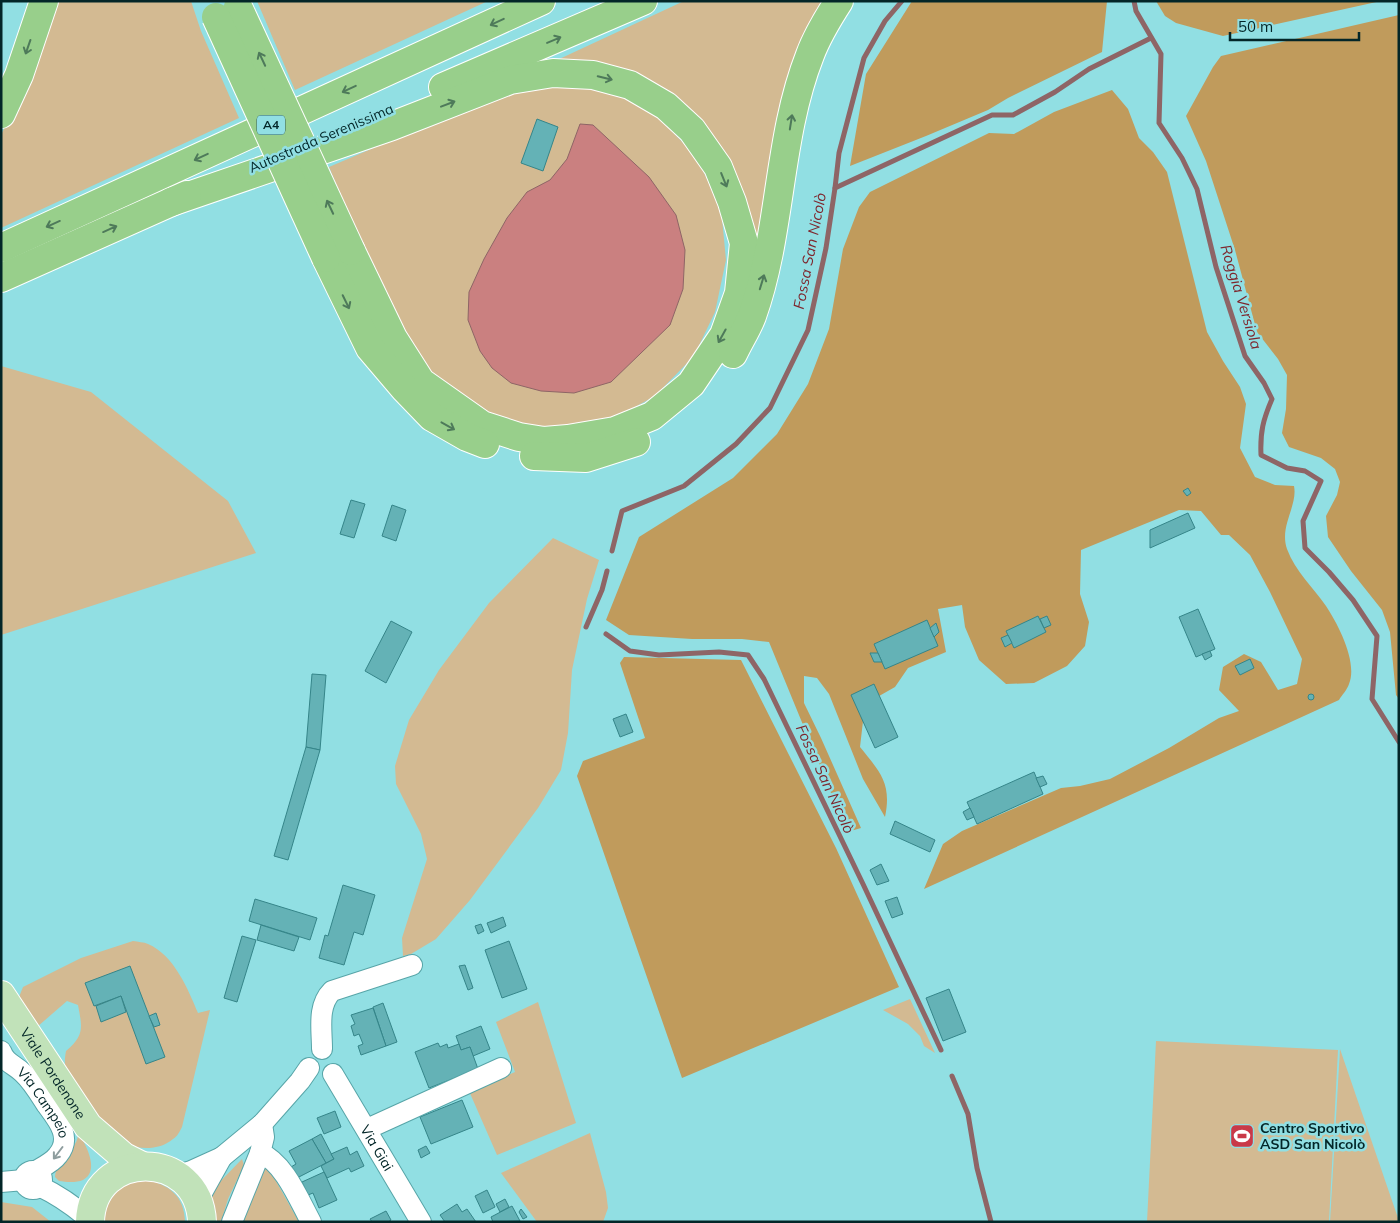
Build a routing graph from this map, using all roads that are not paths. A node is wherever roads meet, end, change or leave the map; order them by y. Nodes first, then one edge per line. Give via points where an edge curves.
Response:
1 (44, 1) edge
2 (541, 1) edge
3 (642, 1) edge
4 (838, 1) edge
5 (224, 7) edge
6 (1, 114) edge
7 (171, 202) junction
8 (1, 248) edge
9 (338, 254) junction
10 (1, 278) edge
11 (412, 965) dead end
12 (1, 994) edge
13 (322, 1049) junction
14 (12, 1055) edge
15 (309, 1068) junction
16 (502, 1068) dead end
17 (333, 1074) junction
18 (262, 1124) junction
19 (88, 1126) junction
20 (367, 1129) junction
21 (260, 1154) junction
22 (222, 1157) junction
23 (142, 1166) junction
24 (177, 1175) junction
25 (33, 1179) junction
26 (1, 1182) edge
27 (100, 1190) junction
28 (200, 1211) edge
29 (90, 1221) edge
30 (232, 1222) edge
31 (311, 1222) edge
32 (421, 1222) edge

1 -> 6 highway via 19,75
2 -> 8 highway, A4
7 -> 3 highway, Autostrada Serenissima / A4
9 -> 4 highway via 370,348 432,417 467,437 506,452 544,458 586,458 636,442 710,387 733,354 751,318 765,273 792,114 810,55
5 - 9 highway, bridge
7 -> 9 highway via 392,126 510,80 553,73 593,75 630,85 666,106 692,130 718,167 744,242 740,293 724,335 690,384 652,416 615,432 544,441 482,425 421,382
10 -> 7 highway, Autostrada Serenissima / A4
11 - 13 street via 332,990 325,998 322,1012
12 - 14 main road, Viale Pordenone
13 - 15 street via 311,1055
13 - 17 street via 335,1056 337,1066
14 - 19 main road, Viale Pordenone via 48,1067
14 -> 25 street, Via Campeio via 16,1068 27,1078 64,1133 58,1156
15 - 17 street via 319,1078
15 - 18 street
16 - 20 street
17 - 20 street, Via Giai
18 - 21 street via 264,1137
18 - 22 street
19 - 23 main road, Viale Pordenone via 124,1157
19 - 27 main road, Viale Pordenone via 100,1168
20 - 32 street, Via Giai
21 - 30 street
21 - 31 street via 268,1156 282,1171
22 - 24 street
22 - 28 street
23 - 24 main road, Viale Pordenone via 162,1168
23 - 27 main road, Viale Pordenone via 117,1173
24 - 28 main road, Viale Pordenone via 188,1185
25 - 26 street
25 - 29 street
27 - 29 main road, Viale Pordenone

